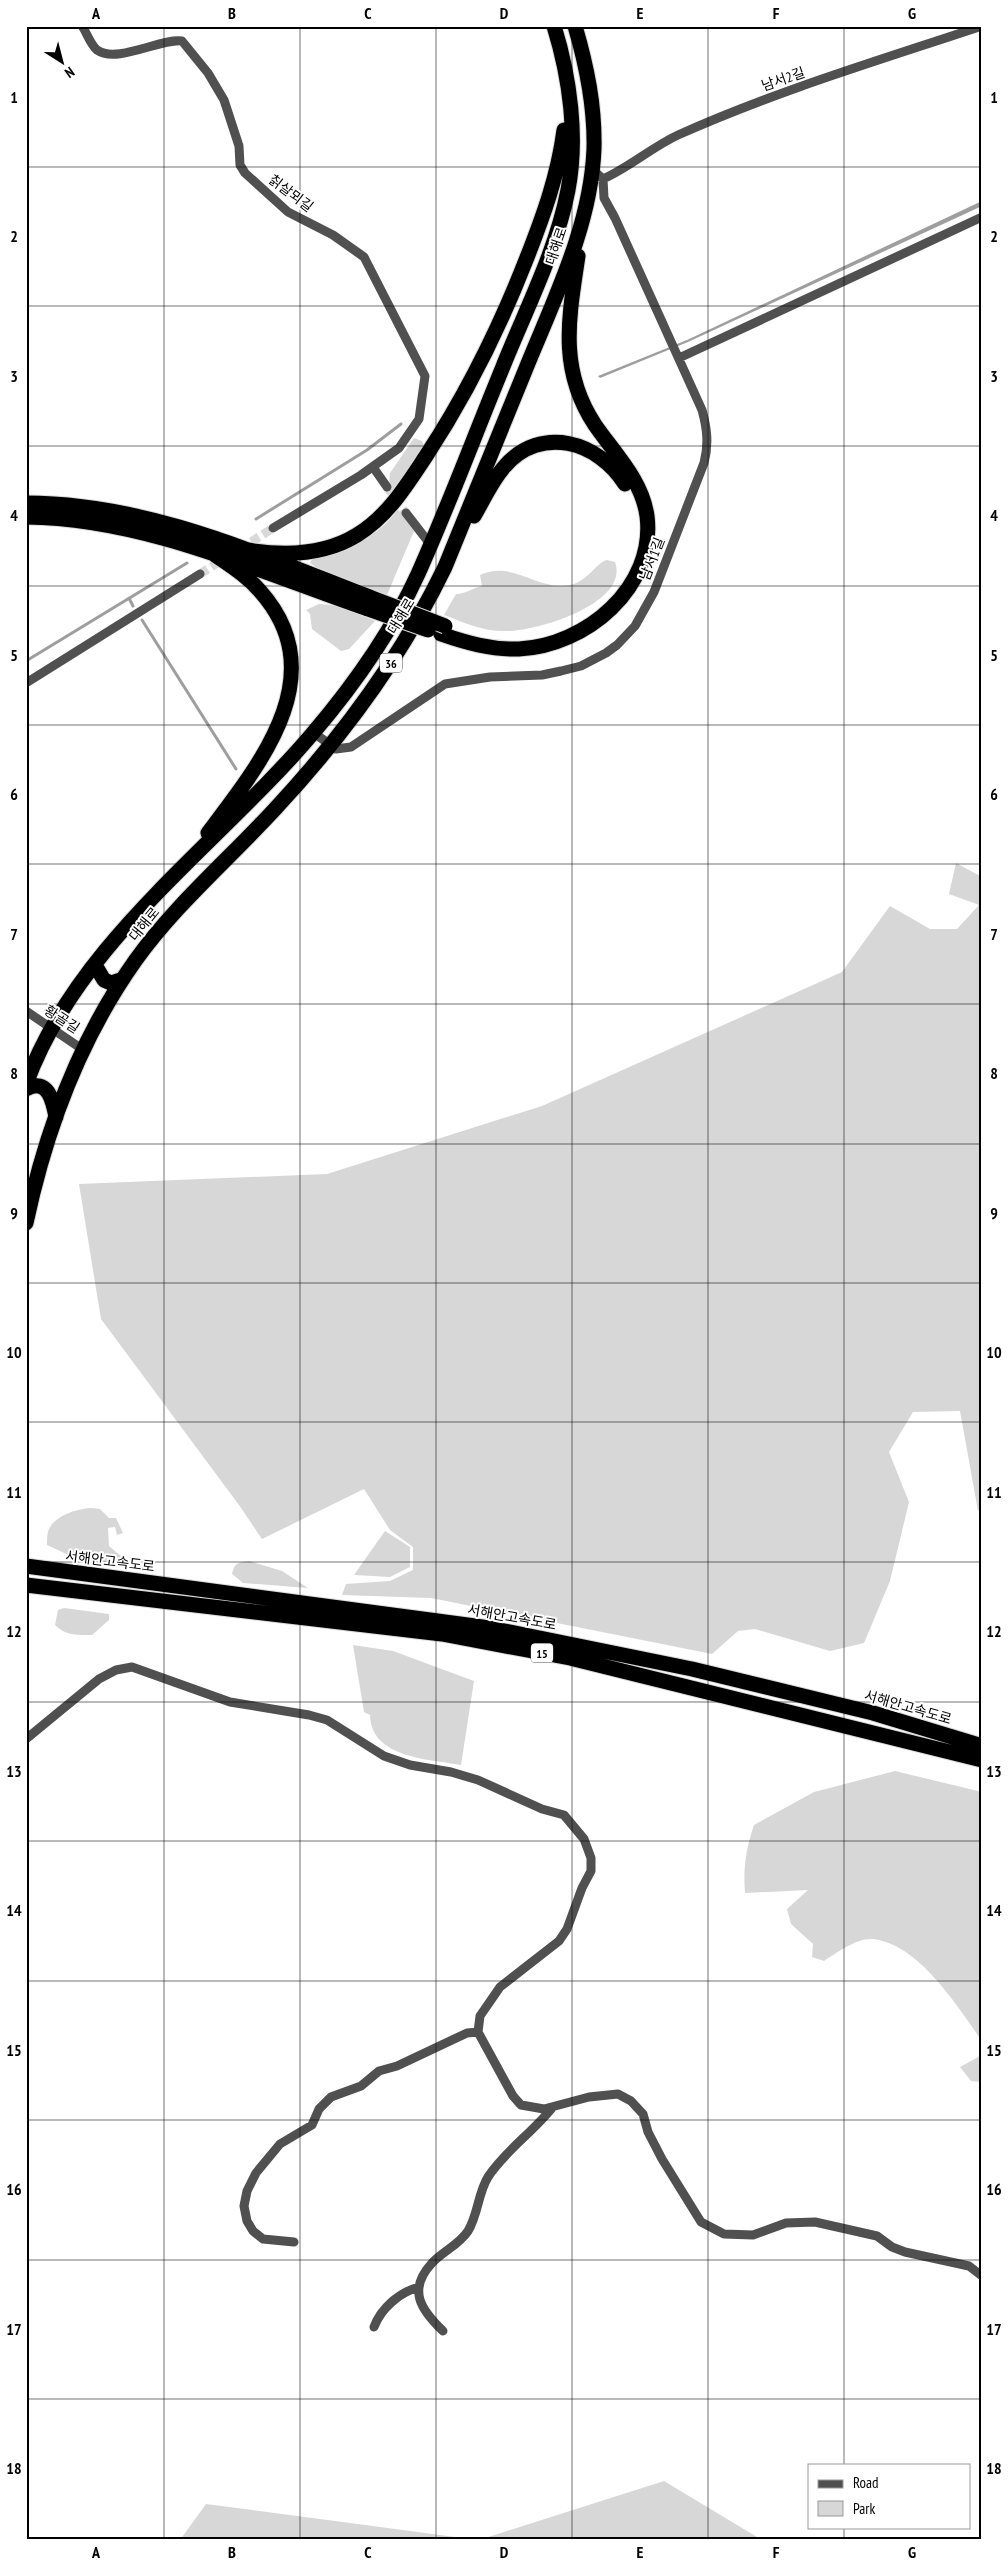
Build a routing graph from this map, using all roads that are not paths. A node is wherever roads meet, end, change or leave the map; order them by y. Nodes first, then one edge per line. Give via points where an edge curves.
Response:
1 (82, 26) edge
2 (554, 26) edge
3 (575, 26) edge
4 (982, 26) edge
5 (567, 83) junction
6 (592, 168) junction
7 (603, 179) junction
8 (584, 209) junction
9 (982, 217) edge
10 (678, 356) junction
11 (373, 467) junction
12 (387, 487) tunnel mouth
13 (26, 503) edge
14 (406, 513) tunnel mouth
15 (26, 517) edge
16 (273, 528) tunnel mouth
17 (430, 544) junction
18 (242, 548) junction
19 (215, 556) junction
20 (445, 567) junction
21 (200, 574) tunnel mouth
22 (370, 603) junction
23 (443, 630) junction
24 (26, 682) edge
25 (314, 733) junction
26 (331, 746) junction
27 (167, 885) junction
28 (95, 965) junction
29 (123, 979) junction
30 (26, 1011) edge
31 (52, 1030) junction
32 (82, 1049) junction
33 (26, 1084) edge
34 (26, 1089) edge
35 (56, 1117) junction
36 (26, 1223) edge
37 (26, 1566) edge
38 (26, 1585) edge
39 (26, 1739) edge
40 (982, 1746) edge
41 (982, 1760) edge
42 (478, 2032) junction
43 (552, 2108) junction
44 (294, 2242) dead end
45 (982, 2276) edge
46 (419, 2287) junction
47 (374, 2327) dead end
48 (443, 2331) dead end

1 - 11 street, 칡살뫼길 via 93,46 104,53 140,50 182,41 208,73 224,100 239,146 240,165 245,173 288,212 333,235 364,257 425,376 423,402 411,433 399,448
2 - 5 highway, 대해로 / 36
3 - 6 highway, 대해로 / 36 via 588,69 594,110
4 - 7 street, 남서2길 via 753,104 676,136
5 - 17 highway, 대해로 / 36 via 572,159 560,223
5 - 18 highway via 561,150 552,190 520,274 479,366 409,481 384,514 344,542 288,553
6 - 7 street
6 - 8 highway, 대해로 / 36
7 - 10 street, 남서1길 via 604,198
8 - 20 highway, 대해로 / 36 via 553,304
8 - 23 highway via 568,320 570,357 578,392 588,414 642,495 648,528 642,562 629,587 612,607 583,629 560,640 535,647 505,649 476,645
9 - 10 street
10 - 26 street, 남서1길 via 702,410 707,453 654,592 627,636 606,654 581,666 445,684 351,747 336,749
11 - 12 street
11 - 16 street, 칡살뫼길
13 - 18 highway via 56,503 129,513
14 - 17 street
15 - 19 highway via 59,517 142,532
17 - 25 highway, 대해로 / 36 via 417,576 387,630
18 - 22 highway
19 - 22 highway
19 - 27 highway via 259,590 279,619 290,649 290,688 285,710 262,758
20 - 23 highway via 497,476 514,457 532,445 563,441 597,454 621,477 635,508 638,530 630,566 608,600 587,617 562,631 523,640 491,639
20 - 26 highway, 대해로 / 36 via 429,601 385,672
21 - 24 street
22 - 23 highway, bridge
25 - 26 street
25 - 27 highway, 대해로 / 36
26 - 29 highway, 대해로 / 36 via 179,906
27 - 28 highway, 대해로 / 36
28 - 29 highway via 104,980 111,983
28 - 31 highway, 대해로 / 36
29 - 32 highway, 대해로 / 36
30 - 31 street, 황골길
31 - 32 street, 황골길
31 - 33 highway, 대해로 / 36
32 - 35 highway, 대해로 / 36
34 - 35 highway via 34,1085 47,1091 54,1102
35 - 36 highway, 대해로 / 36
37 - 40 highway, 서해안고속도로 / 15 via 490,1628 692,1669 864,1710
38 - 41 highway, 15 via 442,1634 570,1658
39 - 42 street via 100,1679 116,1670 132,1667 230,1702 327,1720 384,1756 478,1780 542,1809 564,1815 584,1839 591,1858 591,1871 567,1930 559,1941 500,1986 480,2016
42 - 43 street via 521,2105
42 - 44 street via 467,2033 398,2066 379,2071 361,2086 331,2097 319,2109 312,2125 280,2144 256,2173 246,2192 244,2206 247,2221 263,2239
43 - 45 street via 589,2097 618,2094 631,2101 643,2114 662,2159 700,2222 709,2228 737,2236 798,2221 815,2222 877,2236 905,2252 969,2266
43 - 46 street via 487,2178 470,2228 431,2264
46 - 47 street via 407,2290 395,2299
46 - 48 street via 418,2299 422,2307

